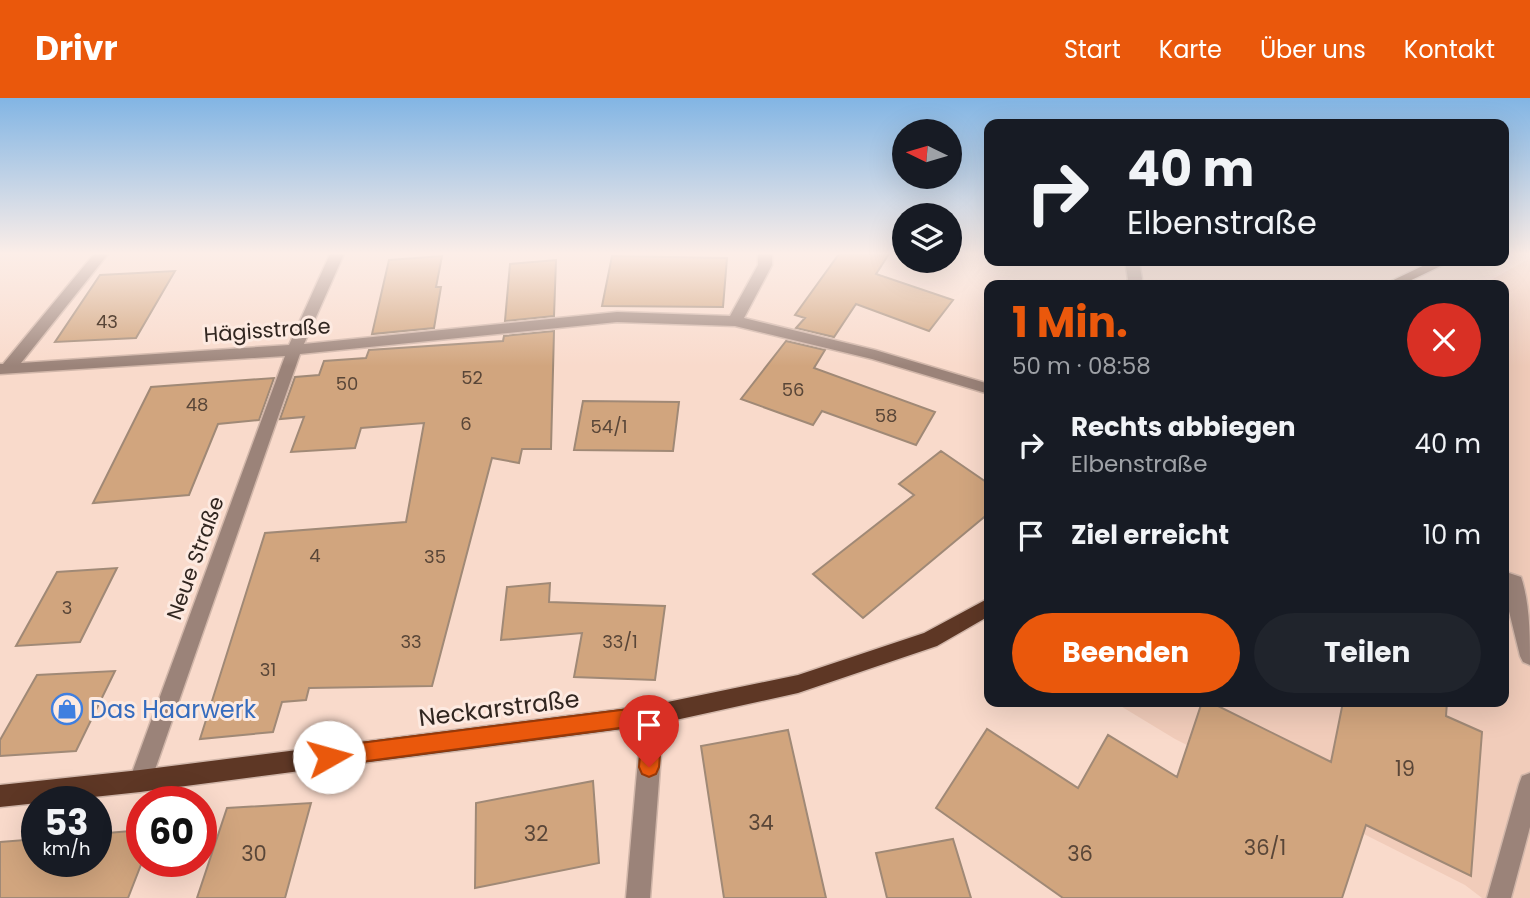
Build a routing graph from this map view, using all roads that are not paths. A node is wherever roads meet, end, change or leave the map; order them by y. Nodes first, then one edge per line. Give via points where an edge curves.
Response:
1 (70, 291) edge
2 (320, 291) edge
3 (750, 291) edge
4 (734, 321) junction
5 (294, 350) junction
6 (4, 368) edge
7 (984, 388) edge
8 (1509, 581) edge
9 (984, 609) edge
10 (1530, 656) edge
11 (653, 715) junction
12 (140, 781) junction
13 (1530, 783) edge
14 (0, 796) edge
15 (638, 898) edge
16 (1499, 898) edge

1 - 6 street
2 - 5 street, Neue Straße
3 - 4 street
4 - 5 street, Hägisstraße via 617,317
4 - 7 street, Hägisstraße
5 - 6 street, Hägisstraße
5 - 12 street, Neue Straße
8 - 10 street via 1514,583
9 - 11 main road, Neckarstraße via 930,640 798,684
11 - 12 main road, Neckarstraße
11 - 15 street
12 - 14 main road, Neckarstraße
13 - 16 street

